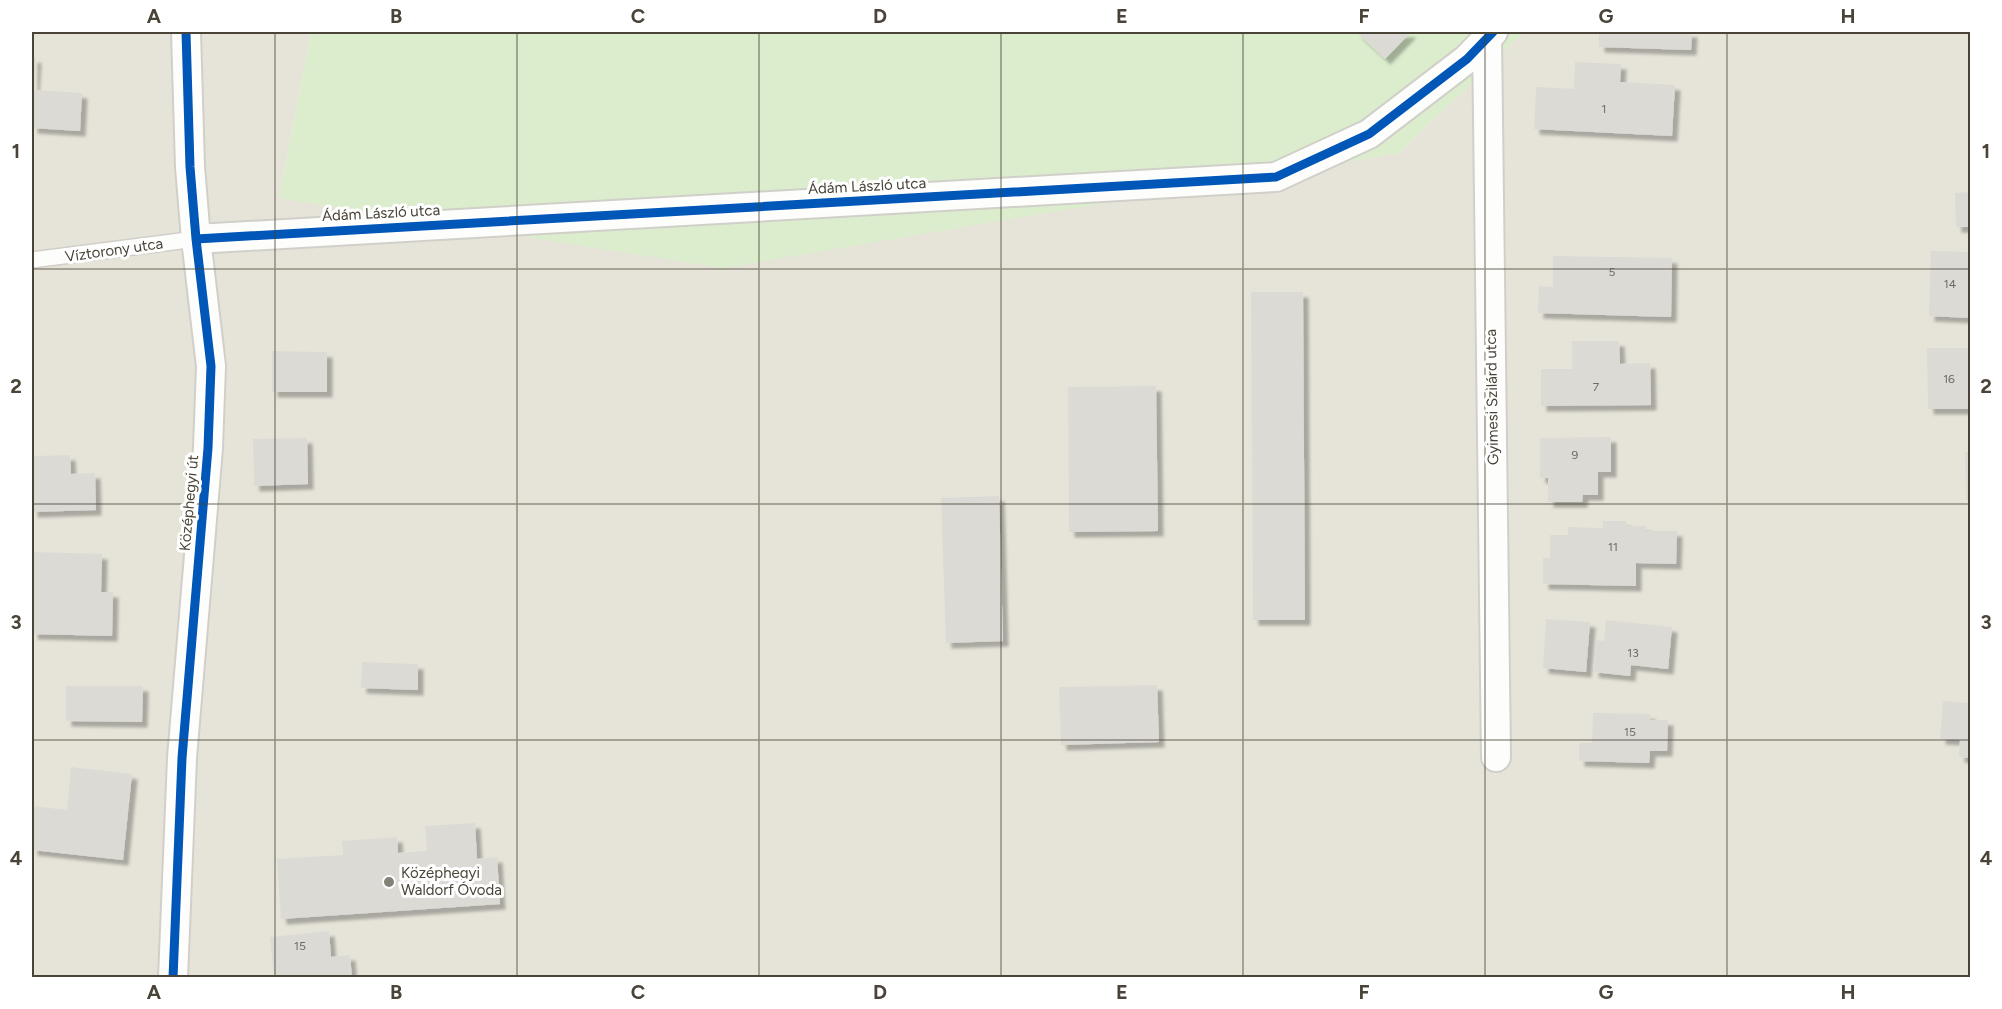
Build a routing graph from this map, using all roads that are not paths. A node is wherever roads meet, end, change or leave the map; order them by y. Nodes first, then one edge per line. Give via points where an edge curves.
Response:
1 (186, 32) edge
2 (1490, 34) edge
3 (196, 239) junction
4 (32, 260) edge
5 (1496, 757) dead end
6 (173, 978) edge

1 - 3 street, Középhegyi út
2 - 3 street, Ádám László utca via 1467,59 1369,134 1276,177
2 - 5 street, Gyimesi Szilárd utca
3 - 4 lane, Víztorony utca
3 - 6 street, Középhegyi út via 211,366 208,448 182,758

